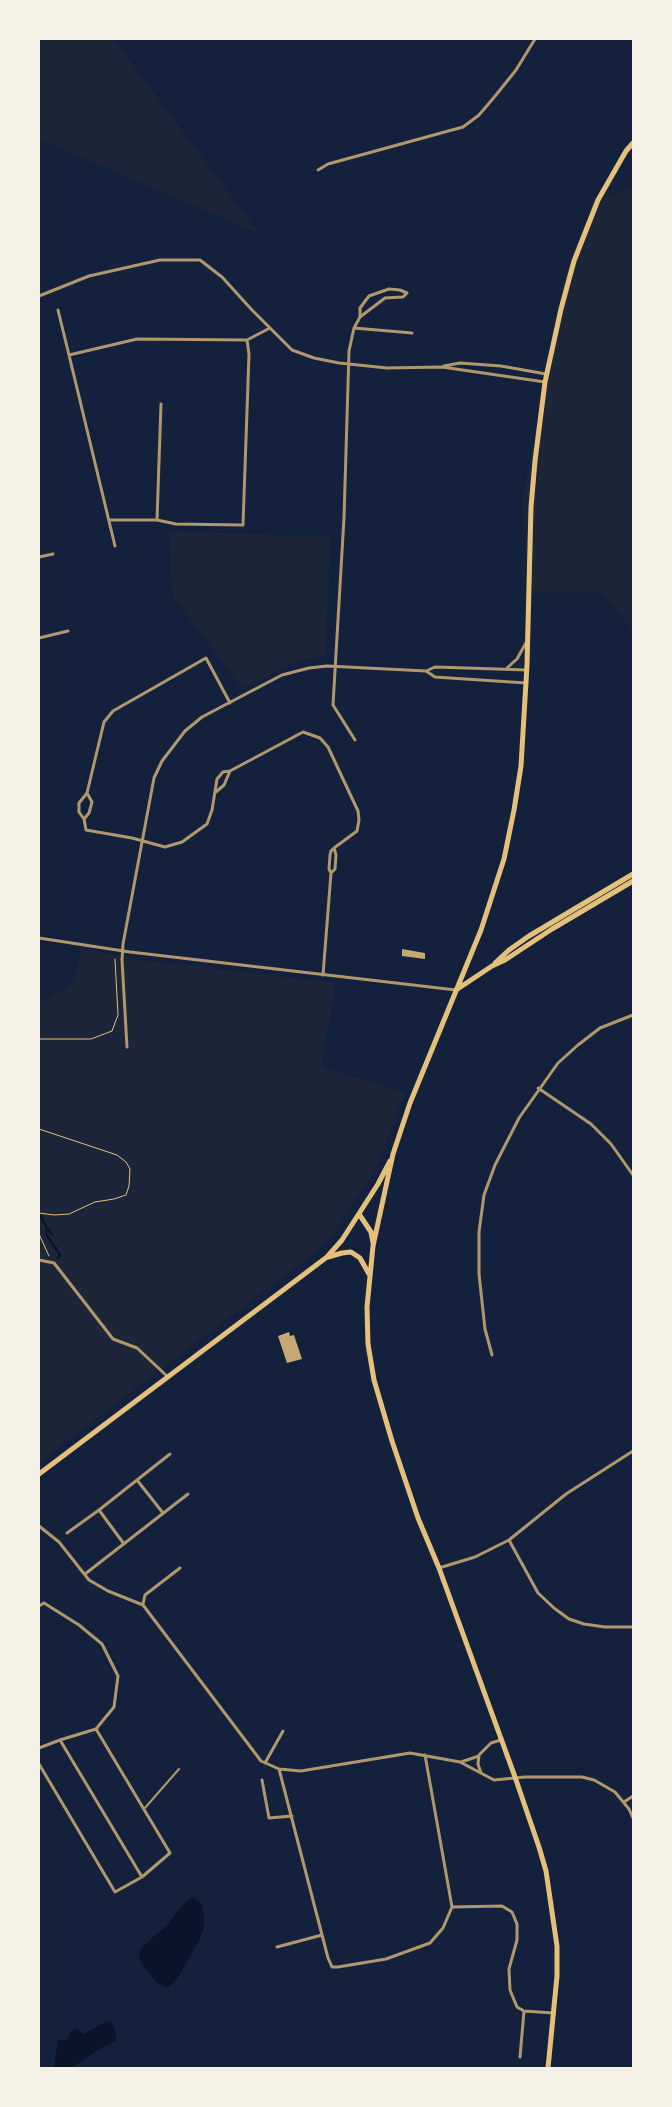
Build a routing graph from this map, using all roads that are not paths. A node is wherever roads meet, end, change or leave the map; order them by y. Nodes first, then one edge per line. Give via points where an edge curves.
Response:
1 (535, 39) edge
2 (633, 143) edge
3 (318, 170) dead end
4 (382, 291) junction
5 (39, 296) edge
6 (385, 298) junction
7 (58, 310) dead end
8 (360, 317) junction
9 (270, 328) junction
10 (354, 328) junction
11 (412, 333) dead end
12 (247, 340) junction
13 (69, 354) junction
14 (349, 363) junction
15 (442, 367) junction
16 (547, 374) junction
17 (545, 382) junction
18 (161, 404) dead end
19 (110, 520) junction
20 (157, 520) junction
21 (115, 546) dead end
22 (53, 554) dead end
23 (39, 557) edge
24 (68, 631) dead end
25 (39, 638) edge
26 (528, 638) junction
27 (335, 667) junction
28 (506, 669) junction
29 (526, 670) junction
30 (426, 671) junction
31 (526, 683) junction
32 (230, 703) junction
33 (356, 740) dead end
34 (230, 771) junction
35 (215, 792) junction
36 (87, 794) junction
37 (84, 819) junction
38 (143, 841) junction
39 (334, 848) junction
40 (330, 861) junction
41 (335, 862) junction
42 (331, 873) junction
43 (633, 874) edge
44 (633, 881) edge
45 (39, 938) edge
46 (123, 951) junction
47 (492, 966) junction
48 (323, 975) junction
49 (456, 990) junction
50 (633, 1016) edge
51 (127, 1047) dead end
52 (538, 1088) junction
53 (393, 1154) junction
54 (633, 1174) edge
55 (359, 1214) junction
56 (373, 1246) junction
57 (327, 1258) junction
58 (39, 1260) edge
59 (369, 1274) junction
60 (492, 1355) dead end
61 (169, 1377) junction
62 (633, 1451) edge
63 (170, 1454) dead end
64 (39, 1474) edge
65 (137, 1480) junction
66 (188, 1494) dead end
67 (99, 1510) junction
68 (163, 1513) junction
69 (39, 1526) edge
70 (67, 1532) dead end
71 (509, 1540) junction
72 (124, 1544) junction
73 (180, 1568) dead end
74 (439, 1568) junction
75 (85, 1574) junction
76 (143, 1604) junction
77 (39, 1606) edge
78 (633, 1627) edge
79 (96, 1729) junction
80 (283, 1732) dead end
81 (60, 1740) junction
82 (501, 1740) junction
83 (39, 1748) edge
84 (425, 1755) junction
85 (479, 1756) junction
86 (460, 1762) junction
87 (265, 1763) junction
88 (39, 1764) edge
89 (178, 1769) dead end
90 (279, 1769) junction
91 (481, 1773) junction
92 (515, 1777) junction
93 (262, 1780) dead end
94 (633, 1796) edge
95 (624, 1802) junction
96 (144, 1809) junction
97 (292, 1816) junction
98 (633, 1818) edge
99 (142, 1876) junction
100 (452, 1907) junction
101 (322, 1935) junction
102 (277, 1947) dead end
103 (524, 2011) junction
104 (554, 2013) junction
105 (520, 2057) dead end
106 (548, 2068) edge

1 - 3 street via 496,95 479,115 463,127 328,164
2 - 16 main road via 598,200 574,261
4 - 6 street
4 - 6 street via 408,293 403,297
4 - 8 street via 369,296 360,308
5 - 9 street via 89,276 160,260 200,260 225,280
6 - 8 street
7 - 13 street
8 - 10 street
9 - 12 street
9 - 14 street via 292,350 314,358
10 - 11 street
10 - 14 street
12 - 13 street via 137,339
12 - 20 street via 243,525 176,524
13 - 19 street
14 - 15 street via 387,368
14 - 27 street
15 - 16 street via 460,363
15 - 17 street
16 - 17 main road
17 - 26 main road via 531,507
18 - 20 street
19 - 20 street
19 - 21 street
22 - 23 street
24 - 25 street
26 - 28 street
26 - 29 main road
27 - 30 street
27 - 32 street via 309,668 282,675
27 - 33 street via 333,705
28 - 29 street
28 - 30 street via 434,666
29 - 31 main road
30 - 31 street via 435,677
31 - 49 main road via 521,766 504,859 481,930
32 - 36 street via 206,658 113,711 100,734
32 - 38 street via 185,731 162,761 154,778
34 - 35 street via 224,785
34 - 35 street via 222,772 216,778
34 - 39 street via 303,732 320,738 328,747 358,811 357,830
35 - 38 street via 207,824 182,842 166,847
36 - 37 street via 92,802
36 - 37 street via 79,803 79,812
37 - 38 street via 86,830
38 - 46 street
39 - 40 street
39 - 41 street
40 - 41 street
40 - 42 street
41 - 42 street
42 - 48 street
43 - 47 main road via 509,950
44 - 47 main road
45 - 46 street
46 - 48 street
46 - 51 street
47 - 49 main road
48 - 49 street
49 - 53 main road
50 - 52 street via 600,1028 578,1044
52 - 54 street via 591,1124
52 - 60 street via 518,1118 484,1195 479,1232 479,1274 485,1329
53 - 55 main road
53 - 56 main road
55 - 56 main road via 371,1232
55 - 57 main road
56 - 59 main road
57 - 59 main road via 351,1252 360,1258
57 - 61 main road
58 - 61 street via 54,1262 112,1339 137,1348
59 - 74 main road via 368,1344 374,1380 418,1518
61 - 64 main road
62 - 71 street via 566,1494
63 - 65 street
65 - 67 street
65 - 68 street
66 - 68 street
67 - 70 street
67 - 72 street
68 - 72 street
69 - 75 street via 58,1542
71 - 74 street via 475,1557
71 - 78 street via 538,1593 569,1619 605,1627
72 - 75 street
73 - 76 street via 145,1594
74 - 82 main road
75 - 76 street via 108,1591
76 - 87 street
77 - 79 street via 44,1602 102,1644 118,1676 114,1707
79 - 81 street
79 - 96 street
80 - 87 street
81 - 83 street
81 - 99 street
82 - 85 street via 491,1743
82 - 92 main road
84 - 86 street
84 - 90 street via 410,1753 302,1771
84 - 100 street
85 - 86 street
85 - 91 street
86 - 91 street
87 - 90 street
88 - 99 street via 115,1892
89 - 96 lane
90 - 97 street
91 - 92 street via 494,1780
92 - 95 street via 582,1777 604,1785
92 - 104 main road via 540,1847 552,1904 557,1946
93 - 97 street via 269,1818
94 - 95 street
95 - 98 street
96 - 99 street via 170,1853
97 - 101 street
100 - 101 street via 443,1928 430,1943 386,1959 332,1967
100 - 103 street via 502,1906 512,1912 517,1924 517,1940 509,1969 510,1990 518,2007
101 - 102 street
103 - 104 street
103 - 105 street
104 - 106 main road

